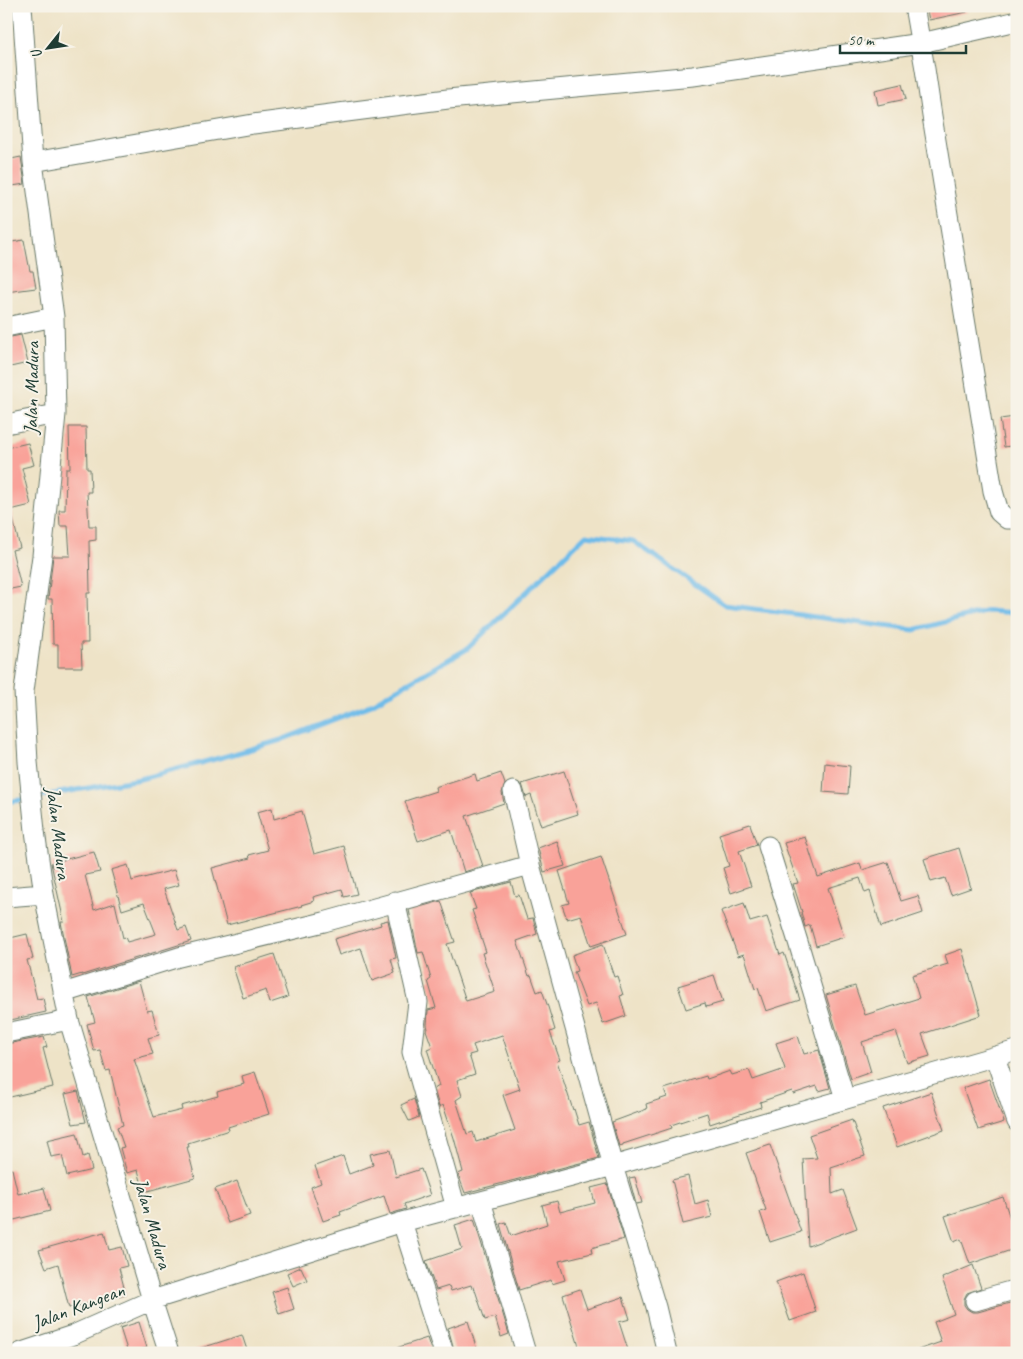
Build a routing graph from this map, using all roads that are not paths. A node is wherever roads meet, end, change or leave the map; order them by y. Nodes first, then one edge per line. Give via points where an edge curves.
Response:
1 (22, 6) edge
2 (914, 6) edge
3 (1017, 21) edge
4 (920, 43) junction
5 (33, 162) junction
6 (54, 317) junction
7 (6, 327) edge
8 (56, 414) junction
9 (6, 424) edge
10 (1017, 520) edge
11 (513, 791) dead end
12 (768, 846) dead end
13 (530, 865) junction
14 (44, 894) junction
15 (6, 897) edge
16 (395, 901) junction
17 (63, 993) junction
18 (69, 1020) junction
19 (6, 1034) edge
20 (1017, 1050) edge
21 (995, 1057) junction
22 (845, 1099) junction
23 (1017, 1122) edge
24 (613, 1166) junction
25 (481, 1201) junction
26 (456, 1208) junction
27 (402, 1222) junction
28 (1017, 1288) edge
29 (152, 1300) junction
30 (975, 1301) dead end
31 (19, 1353) edge
32 (169, 1353) edge
33 (444, 1353) edge
34 (526, 1353) edge
35 (667, 1353) edge

1 - 5 street, Jalan Madura
2 - 4 street
3 - 4 street
4 - 5 street via 693,76 448,99 253,124
4 - 10 street via 994,491 999,512 1007,519
5 - 6 street, Jalan Madura
6 - 7 street
6 - 8 street, Jalan Madura
8 - 9 street
8 - 14 street, Jalan Madura via 24,691 34,831
11 - 13 street
12 - 22 street
13 - 16 street
13 - 24 street
14 - 15 street
14 - 17 street, Jalan Madura
16 - 17 street via 324,922 179,957
16 - 26 street via 418,1002 412,1052
17 - 18 street, Jalan Madura
18 - 19 street
18 - 29 street, Jalan Madura
20 - 21 street, Jalan Kangean
21 - 22 street, Jalan Kangean
21 - 23 street
22 - 24 street, Jalan Kangean
24 - 25 street, Jalan Kangean
24 - 35 street
25 - 26 street, Jalan Kangean
25 - 34 street
26 - 27 street, Jalan Kangean
27 - 29 street, Jalan Kangean
27 - 33 street
28 - 30 street
29 - 31 street, Jalan Kangean via 73,1335
29 - 32 street, Jalan Madura

